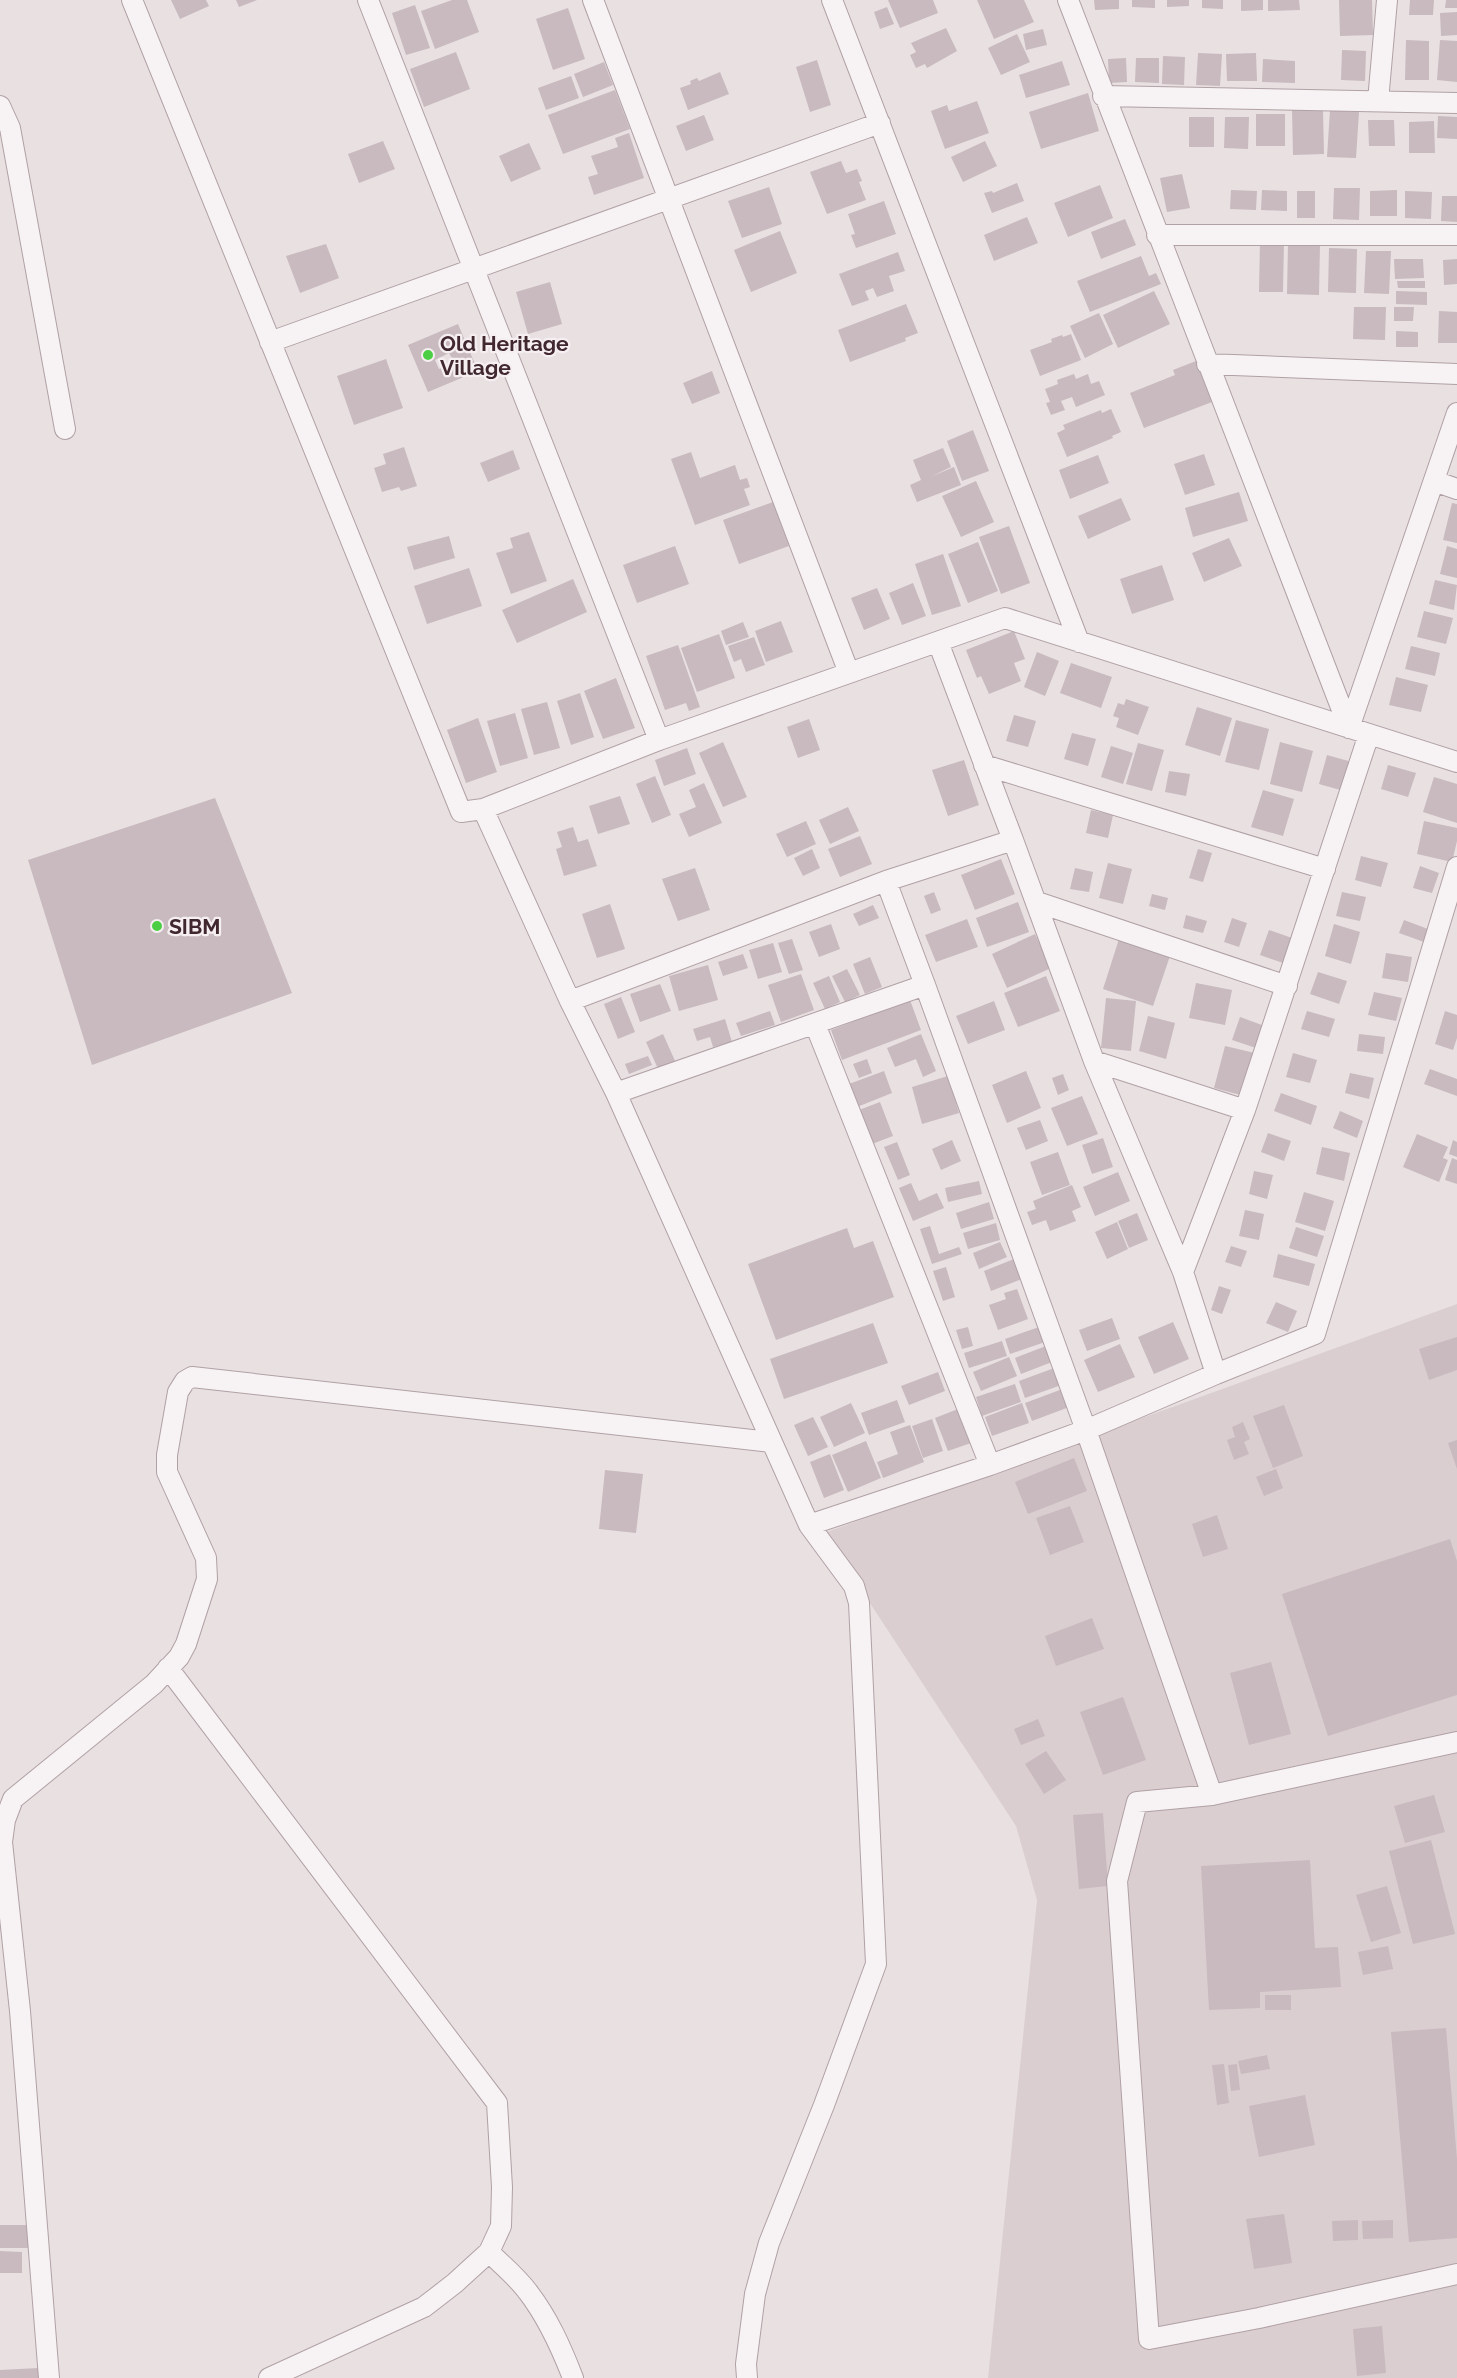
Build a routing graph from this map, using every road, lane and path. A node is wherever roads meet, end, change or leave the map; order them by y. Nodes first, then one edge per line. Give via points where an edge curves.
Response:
1 (132, 0) edge
2 (368, 0) edge
3 (593, 0) edge
4 (832, 0) edge
5 (1068, 0) edge
6 (1387, 0) edge
7 (1103, 96) junction
8 (1378, 101) junction
9 (1457, 103) edge
10 (0, 106) edge
11 (879, 123) junction
12 (669, 199) junction
13 (1157, 235) junction
14 (1457, 235) edge
15 (474, 269) junction
16 (270, 342) junction
17 (1207, 364) junction
18 (1457, 374) edge
19 (1457, 413) edge
20 (65, 429) dead end
21 (1434, 481) junction
22 (1457, 489) edge
23 (938, 642) junction
24 (1079, 642) junction
25 (849, 673) junction
26 (1349, 728) junction
27 (1370, 734) junction
28 (659, 740) junction
29 (1457, 762) edge
30 (984, 765) junction
31 (483, 809) junction
32 (1013, 840) junction
33 (1457, 867) edge
34 (1325, 869) junction
35 (886, 881) junction
36 (1037, 902) junction
37 (925, 984) junction
38 (1287, 987) junction
39 (570, 1001) junction
40 (815, 1024) junction
41 (1094, 1061) junction
42 (616, 1093) junction
43 (1245, 1110) junction
44 (1183, 1272) junction
45 (1216, 1374) junction
46 (1086, 1430) junction
47 (771, 1442) junction
48 (990, 1465) junction
49 (809, 1525) junction
50 (168, 1668) junction
51 (1457, 1742) edge
52 (1212, 1796) junction
53 (489, 2252) junction
54 (1457, 2274) edge
55 (49, 2378) edge
56 (269, 2378) edge
57 (573, 2378) edge
58 (747, 2378) edge

1 - 16 street
2 - 15 street
3 - 12 street
4 - 11 street
5 - 7 street
6 - 8 street
7 - 8 street
7 - 13 street
8 - 9 street
10 - 20 street via 10,128
11 - 12 street
11 - 24 street
12 - 15 street
12 - 25 street
13 - 14 street
13 - 17 street
15 - 16 street
15 - 28 street
16 - 31 street via 461,812
17 - 18 street
17 - 26 street
19 - 21 street
21 - 22 street
21 - 26 street
23 - 24 street via 1005,618
23 - 25 street
23 - 30 street
24 - 26 street
25 - 28 street
26 - 27 street
27 - 29 street
27 - 34 street
28 - 31 street
30 - 32 street
30 - 34 street
31 - 39 street
32 - 35 street
32 - 36 street
33 - 45 street via 1315,1334
34 - 38 street
35 - 37 street
35 - 39 street
36 - 38 street
36 - 41 street
37 - 40 street
37 - 46 street
38 - 43 street
39 - 42 street
40 - 42 street
40 - 48 street
41 - 43 street
41 - 44 street
42 - 47 street
43 - 44 street
44 - 45 street
45 - 46 street
46 - 48 street
46 - 52 street
47 - 49 street
47 - 50 street via 192,1377 178,1392 167,1472 206,1558 207,1579 186,1644
48 - 49 street
49 - 58 street via 854,1586 859,1603 876,1964 769,2243 755,2294
50 - 53 street via 497,2103 501,2226
50 - 55 street via 154,1684 13,1799 5,1820 2,1842 20,2011
51 - 52 street
52 - 54 street via 1137,1802 1117,1881 1149,2339
53 - 56 street via 423,2307
53 - 57 street via 527,2290 545,2317

